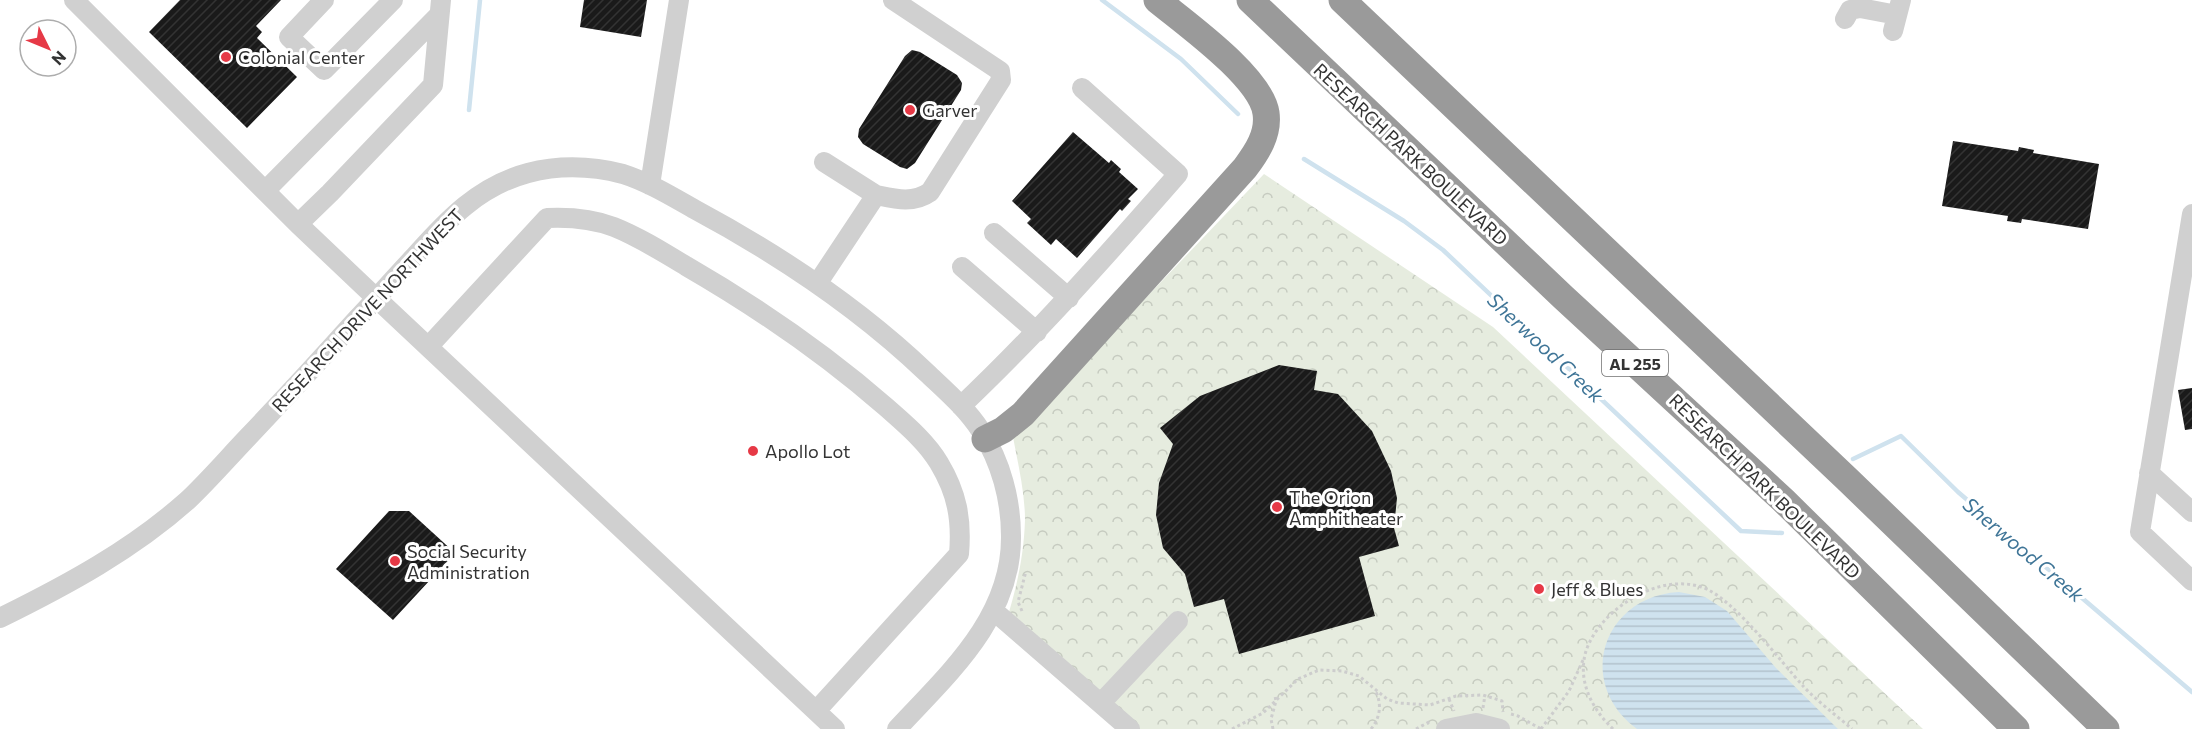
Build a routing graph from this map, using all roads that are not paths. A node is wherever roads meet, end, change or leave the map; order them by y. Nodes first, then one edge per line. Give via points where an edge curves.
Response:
1 (74, 0) edge
2 (324, 0) edge
3 (393, 0) edge
4 (679, 0) edge
5 (893, 0) edge
6 (1157, 0) edge
7 (1242, 0) edge
8 (1250, 0) edge
9 (1342, 0) edge
10 (440, 8) edge
11 (1897, 15) edge
12 (1845, 19) dead end
13 (1283, 31) junction
14 (1082, 88) dead end
15 (824, 162) dead end
16 (650, 185) junction
17 (265, 191) junction
18 (876, 195) junction
19 (2192, 214) edge
20 (298, 224) junction
21 (994, 232) dead end
22 (962, 267) dead end
23 (817, 284) junction
24 (376, 298) junction
25 (1069, 298) junction
26 (1037, 332) junction
27 (428, 348) junction
28 (961, 406) junction
29 (985, 439) junction
30 (2150, 473) junction
31 (2192, 512) edge
32 (2192, 581) edge
33 (994, 611) junction
34 (0, 618) edge
35 (1178, 621) dead end
36 (1101, 703) junction
37 (816, 711) junction
38 (1450, 721) edge
39 (1501, 721) edge
40 (836, 729) edge
41 (897, 729) edge
42 (1130, 729) edge
43 (2016, 729) edge
44 (2106, 729) edge

1 - 17 street
2 - 3 street via 289,37 324,70
4 - 16 street
5 - 18 street via 1000,71 1001,80 930,192 921,198 901,201
6 - 29 highway via 1228,58 1261,96 1266,116 1258,150 1023,414
7 - 13 highway
8 - 13 highway, RESEARCH PARK BOULEVARD / AL 255
9 - 44 highway
10 - 17 street
10 - 20 street via 433,85
11 - 12 street via 1860,8 1850,10
13 - 43 highway, RESEARCH PARK BOULEVARD / AL 255 via 1783,500
14 - 25 street via 1178,174
15 - 18 street
16 - 23 street, RESEARCH DRIVE NORTHWEST via 753,242
16 - 24 street, RESEARCH DRIVE NORTHWEST via 618,173 568,167 527,173 507,181 477,195 453,215
17 - 20 street
18 - 23 street
19 - 30 street
20 - 24 street
21 - 25 street
22 - 26 street
23 - 28 street, RESEARCH DRIVE NORTHWEST via 908,354
24 - 27 street
24 - 34 street, RESEARCH DRIVE NORTHWEST via 186,501 95,568
25 - 26 street
26 - 28 street
27 - 37 street
27 - 37 street via 547,218 570,218 613,226 726,289 802,339 910,428 938,461 955,493 961,528 959,554
28 - 29 street, RESEARCH DRIVE NORTHWEST
29 - 33 street, RESEARCH DRIVE NORTHWEST via 1002,477 1010,516 1006,579
30 - 31 street
30 - 32 street via 2140,532
33 - 36 street
33 - 41 street, RESEARCH DRIVE NORTHWEST via 978,638
35 - 36 street
36 - 42 street
37 - 40 street
38 - 39 street

